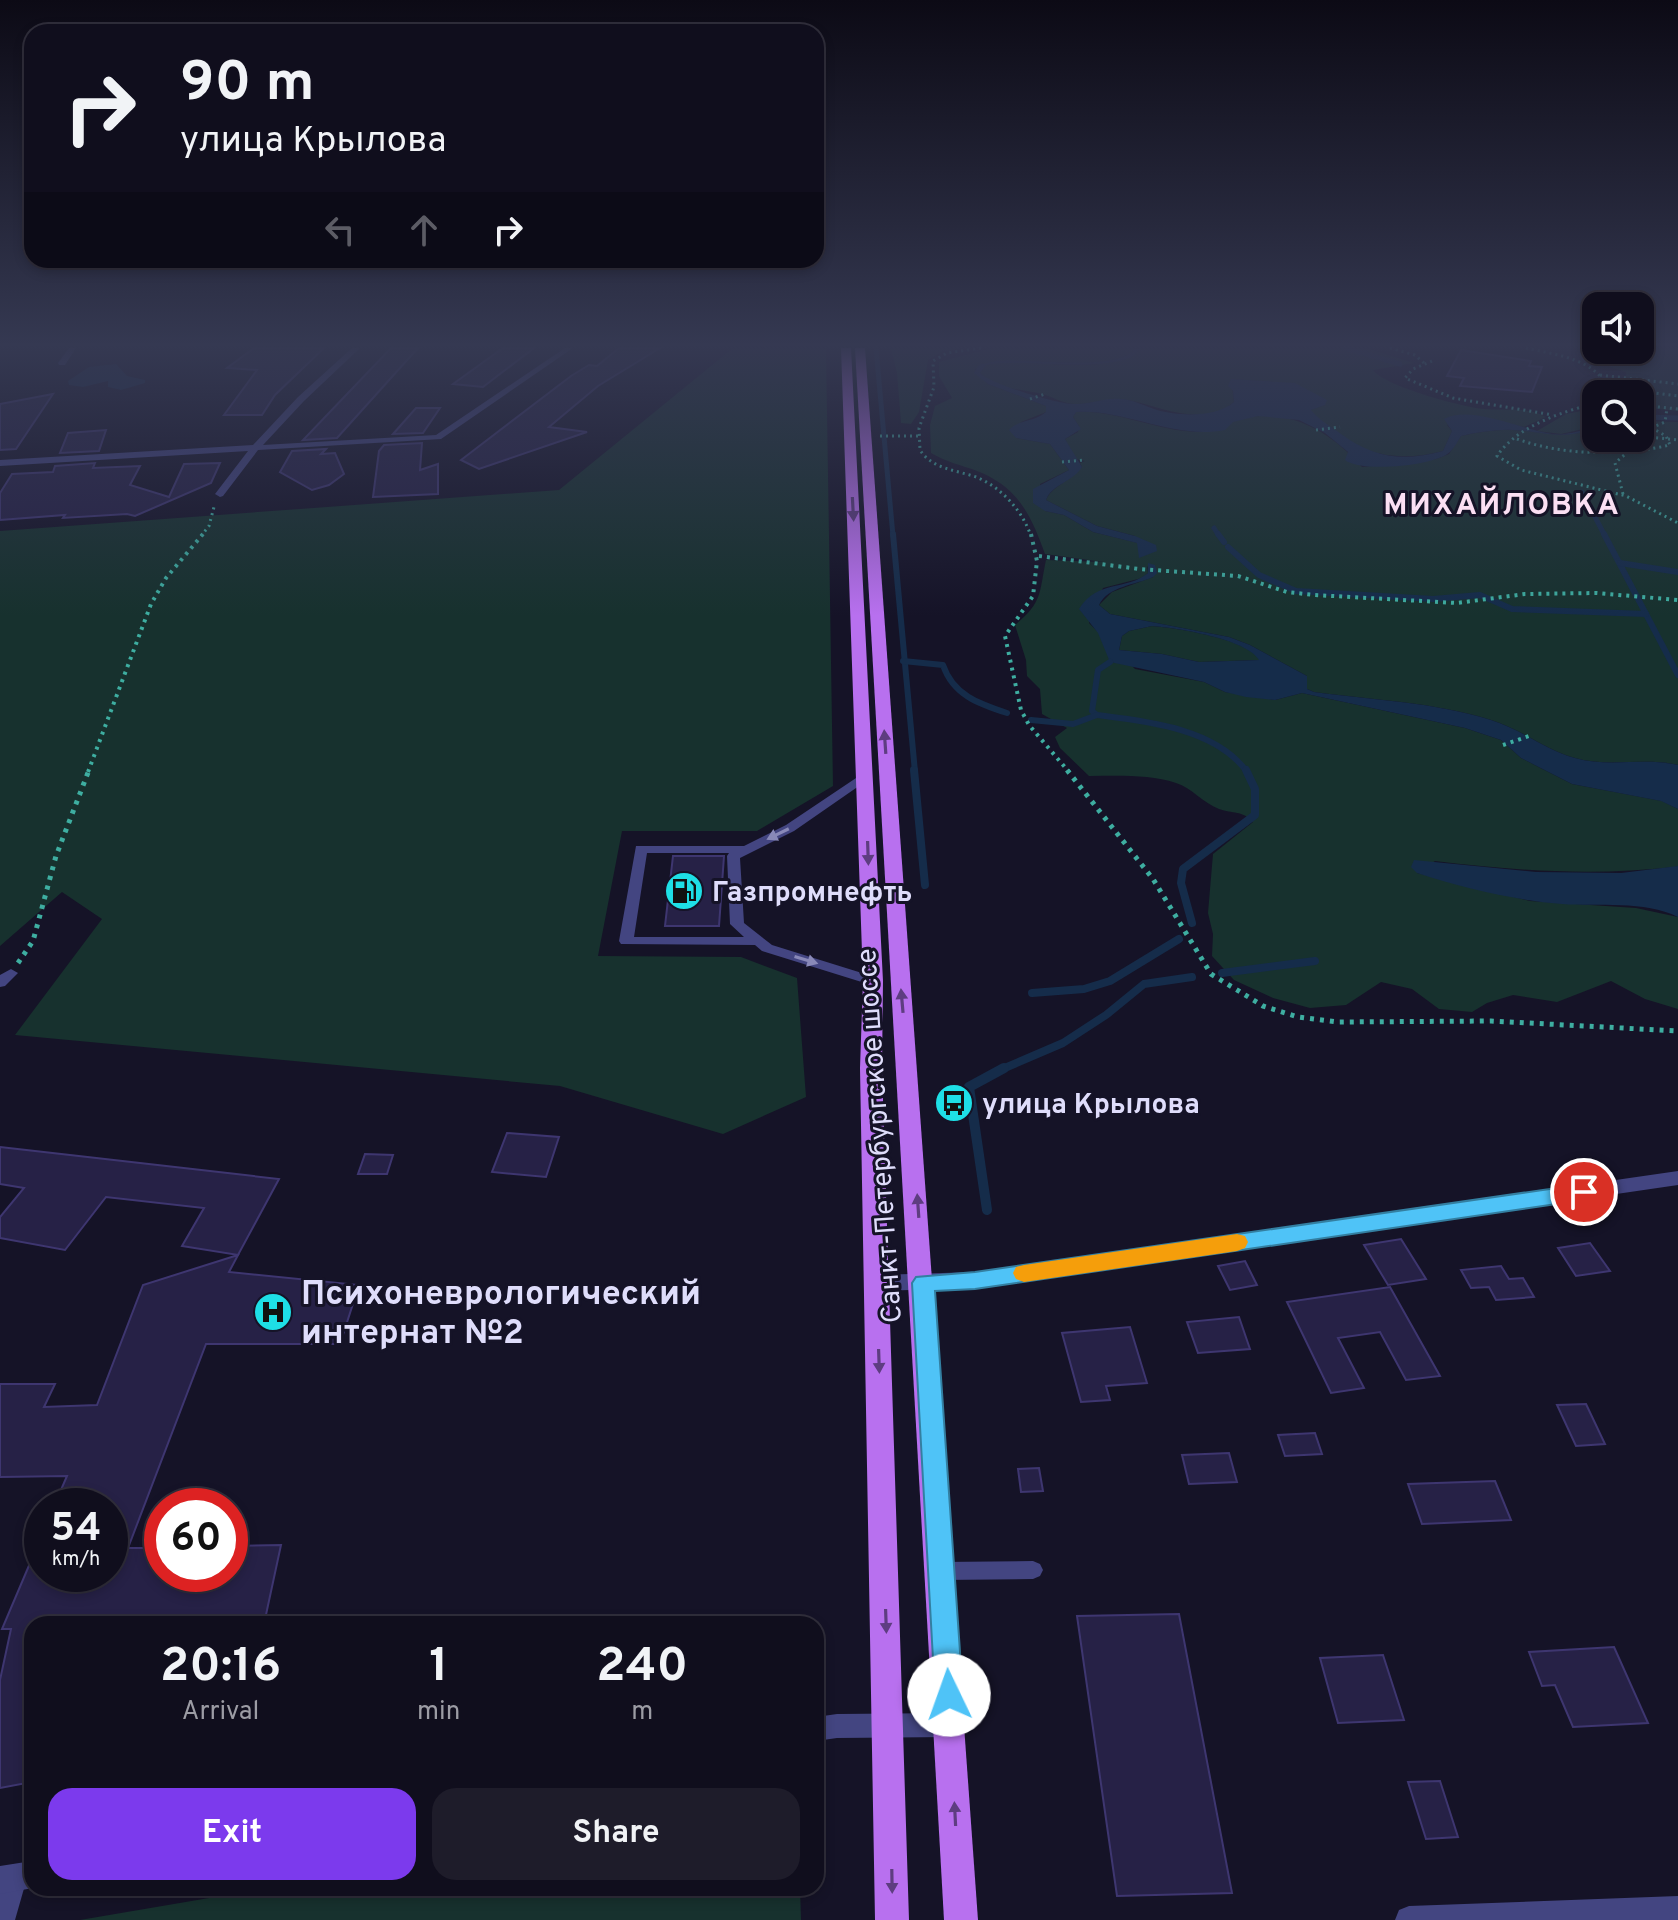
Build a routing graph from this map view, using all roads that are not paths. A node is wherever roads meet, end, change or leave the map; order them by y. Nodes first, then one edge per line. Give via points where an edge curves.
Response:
1 (263, 438) edge
2 (429, 438) edge
3 (850, 438) edge
4 (865, 438) edge
5 (252, 449) junction
6 (0, 463) edge
7 (220, 494) dead end
8 (865, 776) junction
9 (746, 849) junction
10 (758, 941) junction
11 (873, 981) junction
12 (1678, 1178) edge
13 (877, 1283) junction
14 (924, 1283) junction
15 (1033, 1570) dead end
16 (941, 1571) junction
17 (951, 1725) junction
18 (889, 1726) junction
19 (824, 1729) edge
20 (16, 1878) edge
21 (1678, 1910) edge
22 (3, 1920) edge
23 (892, 1920) edge
24 (961, 1920) edge
25 (1409, 1920) edge

1 - 5 lane
2 - 5 lane
3 -> 8 main road, Санкт-Петербургское шоссе
14 -> 4 main road, Санкт-Петербургское шоссе
5 - 6 lane
5 - 7 lane
8 -> 9 lane via 790,828
8 -> 11 main road, Санкт-Петербургское шоссе
9 - 10 lane via 733,856 737,924
9 - 10 lane via 641,849 626,941
10 -> 11 lane
11 - 13 main road, Санкт-Петербургское шоссе
12 - 14 street via 975,1280
13 - 14 street
13 -> 18 main road, Санкт-Петербургское шоссе
14 - 16 main road, Санкт-Петербургское шоссе
15 - 16 lane
16 - 17 main road, Санкт-Петербургское шоссе
17 - 18 street
24 -> 17 main road, Санкт-Петербургское шоссе
18 - 19 street
18 -> 23 main road, Санкт-Петербургское шоссе
20 - 22 lane
21 - 25 street

